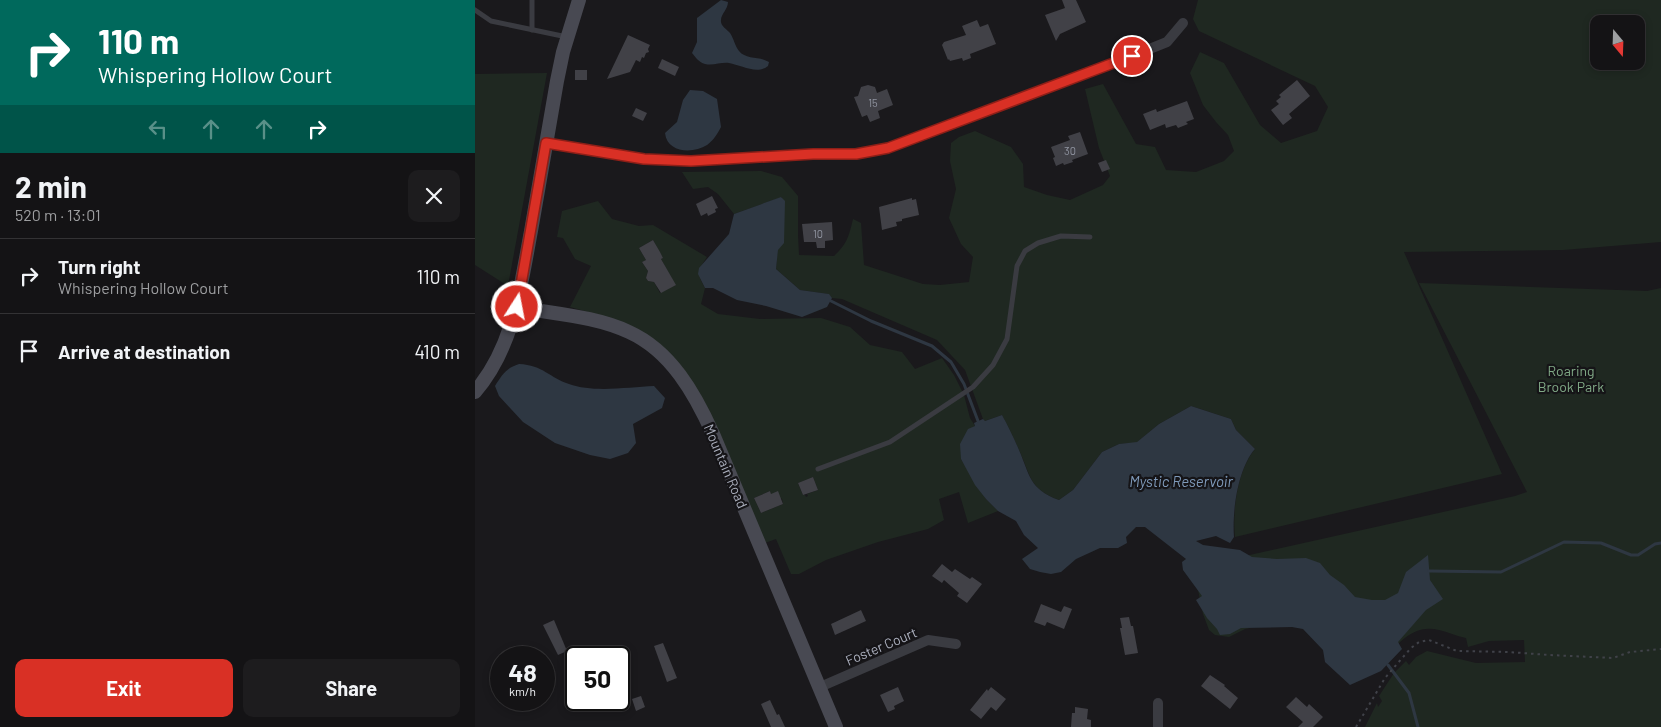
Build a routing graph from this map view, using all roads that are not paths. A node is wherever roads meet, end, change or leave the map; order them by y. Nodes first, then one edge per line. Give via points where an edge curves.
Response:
1 (532, 0) edge
2 (579, 0) edge
3 (475, 10) edge
4 (1183, 23) dead end
5 (532, 30) junction
6 (568, 37) junction
7 (546, 143) junction
8 (1090, 237) dead end
9 (517, 307) junction
10 (475, 392) edge
11 (818, 469) dead end
12 (956, 644) dead end
13 (820, 687) junction
14 (1158, 704) dead end
15 (836, 727) edge
16 (1157, 727) edge

1 - 5 lane
2 - 6 main road
3 - 5 lane via 491,21
4 - 7 street via 1167,42 888,148 856,154 691,161 644,159
5 - 6 lane
6 - 7 main road
7 - 9 main road
8 - 11 lane via 1061,236 1025,251 1017,266 1007,340 993,365 973,387 880,448
9 - 10 main road via 501,352
9 - 13 main road, Mountain Road via 589,320 629,332 657,351 681,376 707,421
12 - 13 street, Foster Court via 928,640
13 - 15 main road, Mountain Road
14 - 16 street

